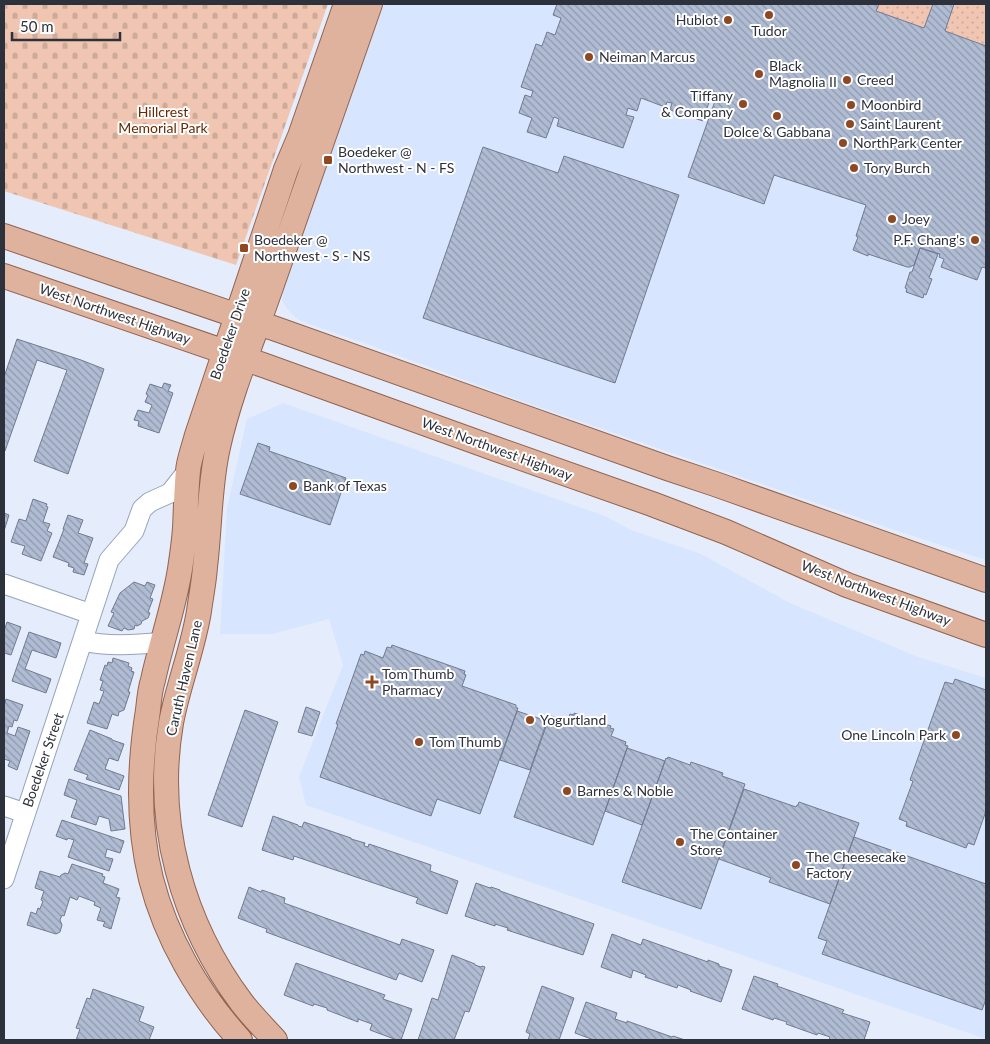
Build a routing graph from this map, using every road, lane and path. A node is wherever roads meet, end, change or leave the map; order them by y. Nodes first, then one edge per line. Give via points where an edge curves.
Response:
1 (346, 4) edge
2 (370, 4) edge
3 (4, 236) edge
4 (4, 276) edge
5 (248, 320) junction
6 (235, 355) junction
7 (188, 470) junction
8 (986, 580) edge
9 (4, 584) edge
10 (91, 614) junction
11 (986, 634) edge
12 (175, 638) junction
13 (83, 641) junction
14 (4, 806) edge
15 (25, 813) junction
16 (4, 879) edge
17 (240, 1040) edge
18 (275, 1040) edge

1 - 5 main road, Boedeker Drive via 286,169
2 - 5 main road, Boedeker Drive
3 - 5 main road
4 - 6 main road, West Northwest Highway
5 - 6 main road, Caruth Haven Lane
5 - 8 main road
6 - 7 main road, Boedeker Drive via 196,435
6 - 11 main road, West Northwest Highway via 652,504 726,532 847,585
6 - 12 main road, Caruth Haven Lane via 213,473 206,567 198,618
7 - 10 street, Boedeker Drive via 170,492 142,509 134,531 109,560
7 - 12 main road, Caruth Haven Lane
9 - 10 street
10 - 13 street, Boedeker Drive
12 - 13 street via 113,644
12 - 17 main road, Caruth Haven Lane via 175,661 152,680 145,725 141,768 144,843 151,879 179,952 204,994
12 - 18 main road, Caruth Haven Lane via 178,691 166,775 168,824 176,869 202,938 219,970 243,1005
13 - 15 street, Boedeker Street
14 - 15 street
15 - 16 street, Boedeker Street

